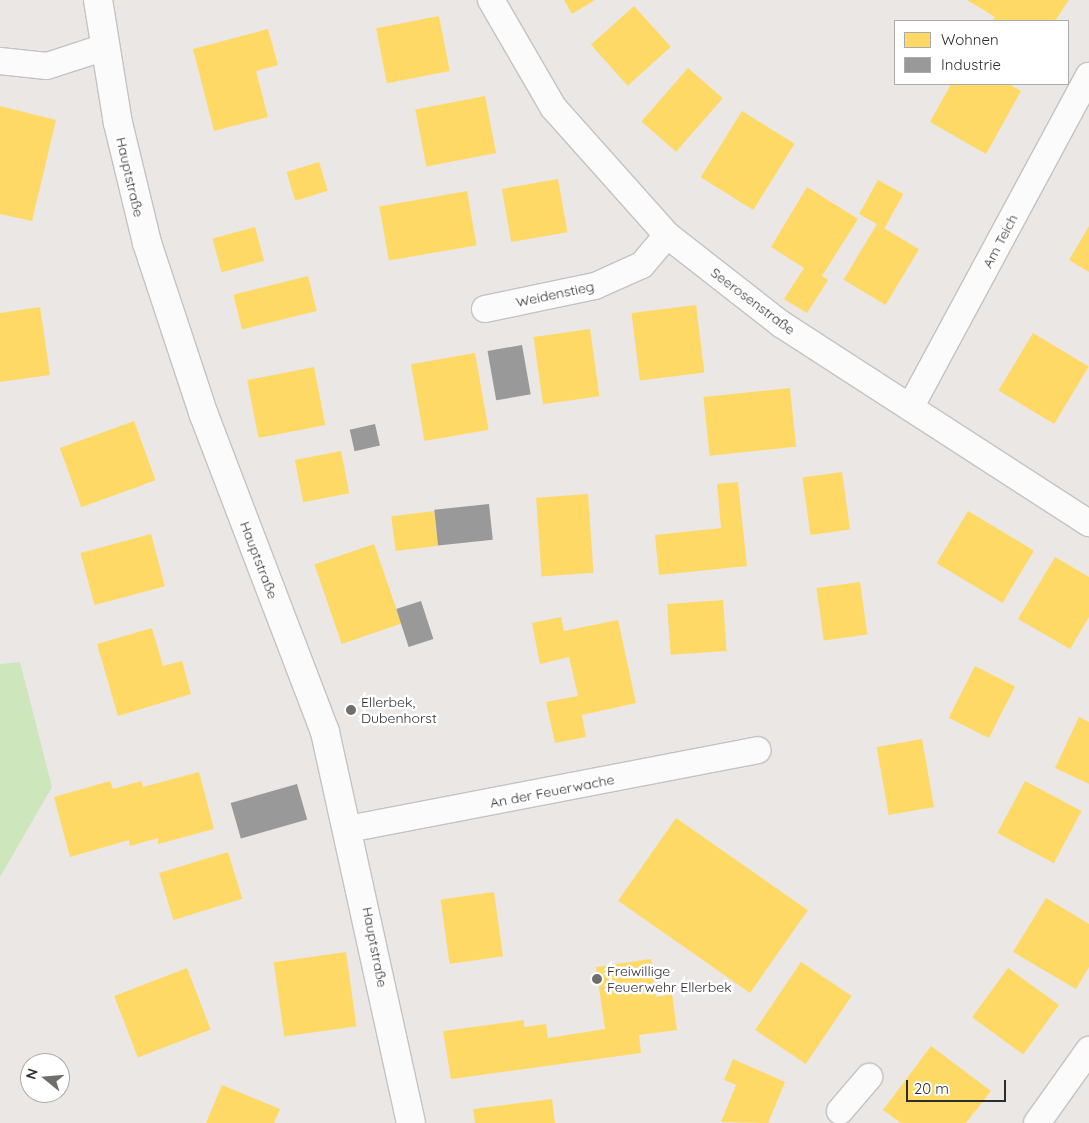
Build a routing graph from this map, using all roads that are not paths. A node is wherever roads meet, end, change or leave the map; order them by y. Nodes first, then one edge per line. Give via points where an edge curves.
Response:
1 (98, 0) edge
2 (490, 0) edge
3 (105, 47) junction
4 (0, 61) edge
5 (1089, 76) edge
6 (667, 235) junction
7 (485, 309) dead end
8 (911, 406) junction
9 (1089, 523) edge
10 (757, 750) dead end
11 (348, 829) junction
12 (1089, 1050) edge
13 (868, 1077) dead end
14 (841, 1119) edge
15 (411, 1123) edge
16 (1037, 1123) edge

1 - 3 main road, Hauptstraße
2 - 6 street, Seerosenstraße via 553,107
3 - 4 street via 47,66
3 - 11 main road, Hauptstraße via 147,243 204,415 325,732
5 - 8 street, Am Teich
6 - 7 street, Weidenstieg via 642,265 594,286
6 - 8 street, Seerosenstraße via 781,324
8 - 9 street, Seerosenstraße
10 - 11 street, An der Feuerwache
11 - 15 main road, Hauptstraße
12 - 16 street
13 - 14 street

